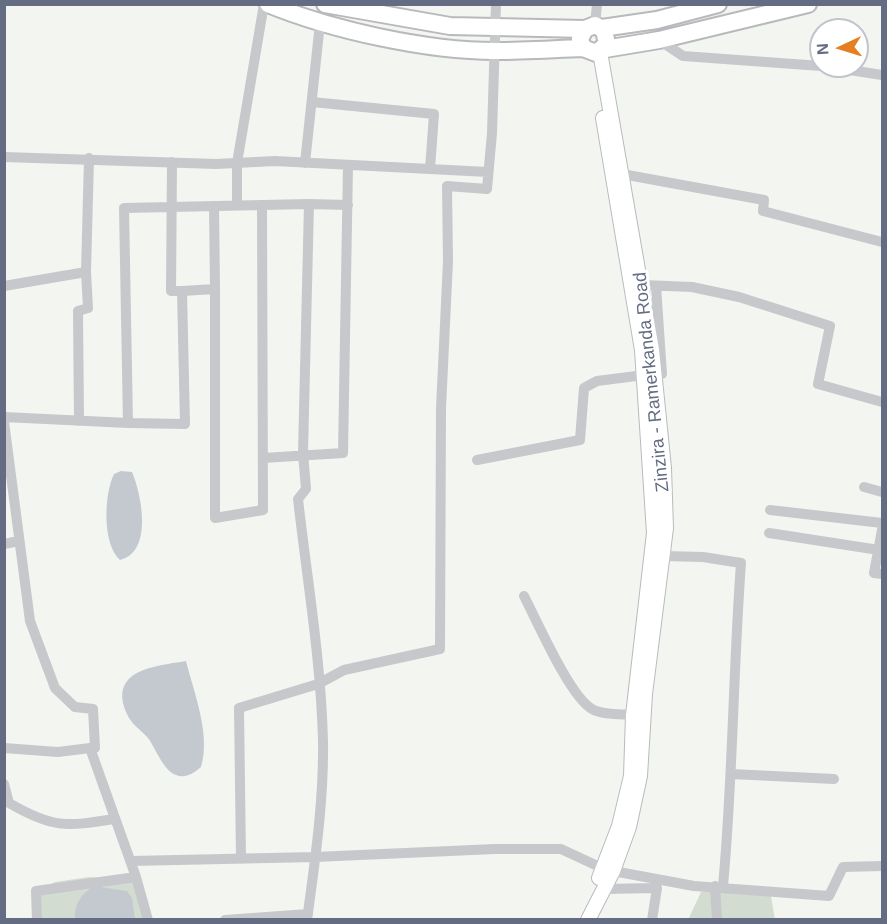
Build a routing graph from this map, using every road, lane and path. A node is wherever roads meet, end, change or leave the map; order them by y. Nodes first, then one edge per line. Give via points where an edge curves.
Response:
1 (266, 4) edge
2 (325, 4) edge
3 (496, 4) edge
4 (597, 4) edge
5 (718, 4) edge
6 (808, 4) edge
7 (320, 23) junction
8 (594, 27) junction
9 (659, 40) junction
10 (595, 50) junction
11 (495, 51) junction
12 (809, 65) edge
13 (312, 102) junction
14 (4, 157) edge
15 (89, 158) junction
16 (172, 162) junction
17 (237, 163) junction
18 (305, 163) junction
19 (348, 165) junction
20 (430, 169) junction
21 (488, 172) junction
22 (622, 174) junction
23 (237, 204) junction
24 (309, 204) junction
25 (262, 205) junction
26 (348, 205) junction
27 (214, 206) junction
28 (172, 207) junction
29 (882, 242) edge
30 (86, 272) junction
31 (4, 286) edge
32 (649, 286) junction
33 (215, 289) junction
34 (182, 291) junction
35 (662, 374) dead end
36 (644, 375) junction
37 (882, 402) edge
38 (4, 417) edge
39 (80, 421) junction
40 (4, 422) edge
41 (128, 423) junction
42 (303, 453) junction
43 (263, 458) junction
44 (477, 460) dead end
45 (864, 487) dead end
46 (882, 492) edge
47 (770, 510) dead end
48 (882, 523) edge
49 (882, 530) edge
50 (769, 533) dead end
51 (19, 541) junction
52 (4, 544) edge
53 (879, 550) junction
54 (664, 556) junction
55 (882, 574) edge
56 (655, 585) junction
57 (524, 596) dead end
58 (318, 684) junction
59 (633, 715) junction
60 (4, 748) edge
61 (90, 748) junction
62 (731, 774) junction
63 (834, 779) dead end
64 (4, 784) edge
65 (114, 819) junction
66 (315, 857) junction
67 (241, 859) junction
68 (131, 861) junction
69 (882, 866) edge
70 (608, 870) junction
71 (136, 877) junction
72 (719, 886) junction
73 (604, 889) junction
74 (307, 917) edge
75 (37, 920) edge
76 (148, 920) edge
77 (225, 920) edge
78 (577, 920) edge
79 (588, 920) edge
80 (652, 920) edge
81 (717, 920) edge

1 - 7 highway
1 - 17 street
2 - 8 highway via 450,26
3 - 11 street
4 - 8 street
5 - 8 highway via 657,20
6 - 9 highway
7 - 11 highway via 446,48
7 - 13 street
8 - 10 highway via 608,39
8 - 10 highway via 580,39
9 - 10 highway
9 - 12 street via 683,56
10 - 11 highway
10 - 22 main road, Zinzira - Ramerkanda Road
10 - 36 main road, Zinzira - Ramerkanda Road
11 - 21 street
13 - 18 street
13 - 20 street via 434,114
14 - 15 street
15 - 16 street
15 - 30 street
16 - 17 street
16 - 28 street
17 - 18 street
17 - 23 street
18 - 19 street
19 - 20 street
19 - 26 street
20 - 21 street
21 - 58 street via 488,189 447,186 440,649 344,670
22 - 29 street via 764,200 763,211
22 - 32 main road, Zinzira - Ramerkanda Road
23 - 25 street
23 - 27 street
24 - 25 street
24 - 26 street
24 - 42 street
25 - 43 street
26 - 42 street via 343,453
27 - 28 street
27 - 33 street
28 - 34 street via 171,291
28 - 41 street via 124,208
30 - 31 street
30 - 39 street via 88,308 78,311
32 - 35 street
32 - 37 street via 692,287 830,326 818,384
32 - 54 main road, Zinzira - Ramerkanda Road via 664,468
33 - 34 street
33 - 43 street via 215,518 263,510
34 - 41 street via 185,424
36 - 44 street via 597,381 584,388 580,440
36 - 56 main road, Zinzira - Ramerkanda Road
38 - 39 street
39 - 41 street
40 - 51 street
42 - 43 street
42 - 58 street via 306,489 298,499
45 - 46 street
47 - 48 street
49 - 53 street
50 - 53 street
51 - 52 street
51 - 61 street via 30,621 55,688 75,706 93,709 95,748
53 - 55 street via 874,573
54 - 56 main road, Zinzira - Ramerkanda Road
54 - 62 street via 741,563
56 - 59 main road, Zinzira - Ramerkanda Road
56 - 70 main road, Zinzira - Ramerkanda Road via 640,776 629,827
57 - 59 street via 580,701 594,711
58 - 66 street via 323,744
58 - 67 street via 239,708
59 - 70 main road, Zinzira - Ramerkanda Road via 631,776
60 - 61 street via 58,752
61 - 65 street
62 - 63 street
62 - 72 street
64 - 65 street via 9,803 35,818 72,826
65 - 68 street
66 - 67 street
66 - 70 street via 561,849
66 - 74 street
67 - 68 street
68 - 71 street
69 - 72 street via 843,867 829,896
70 - 72 street via 694,886
70 - 73 main road, Zinzira - Ramerkanda Road
70 - 78 main road, Zinzira - Ramerkanda Road
71 - 75 street via 36,891
71 - 76 street
72 - 81 street
73 - 79 main road, Zinzira - Ramerkanda Road
73 - 80 street via 657,888
74 - 77 street

